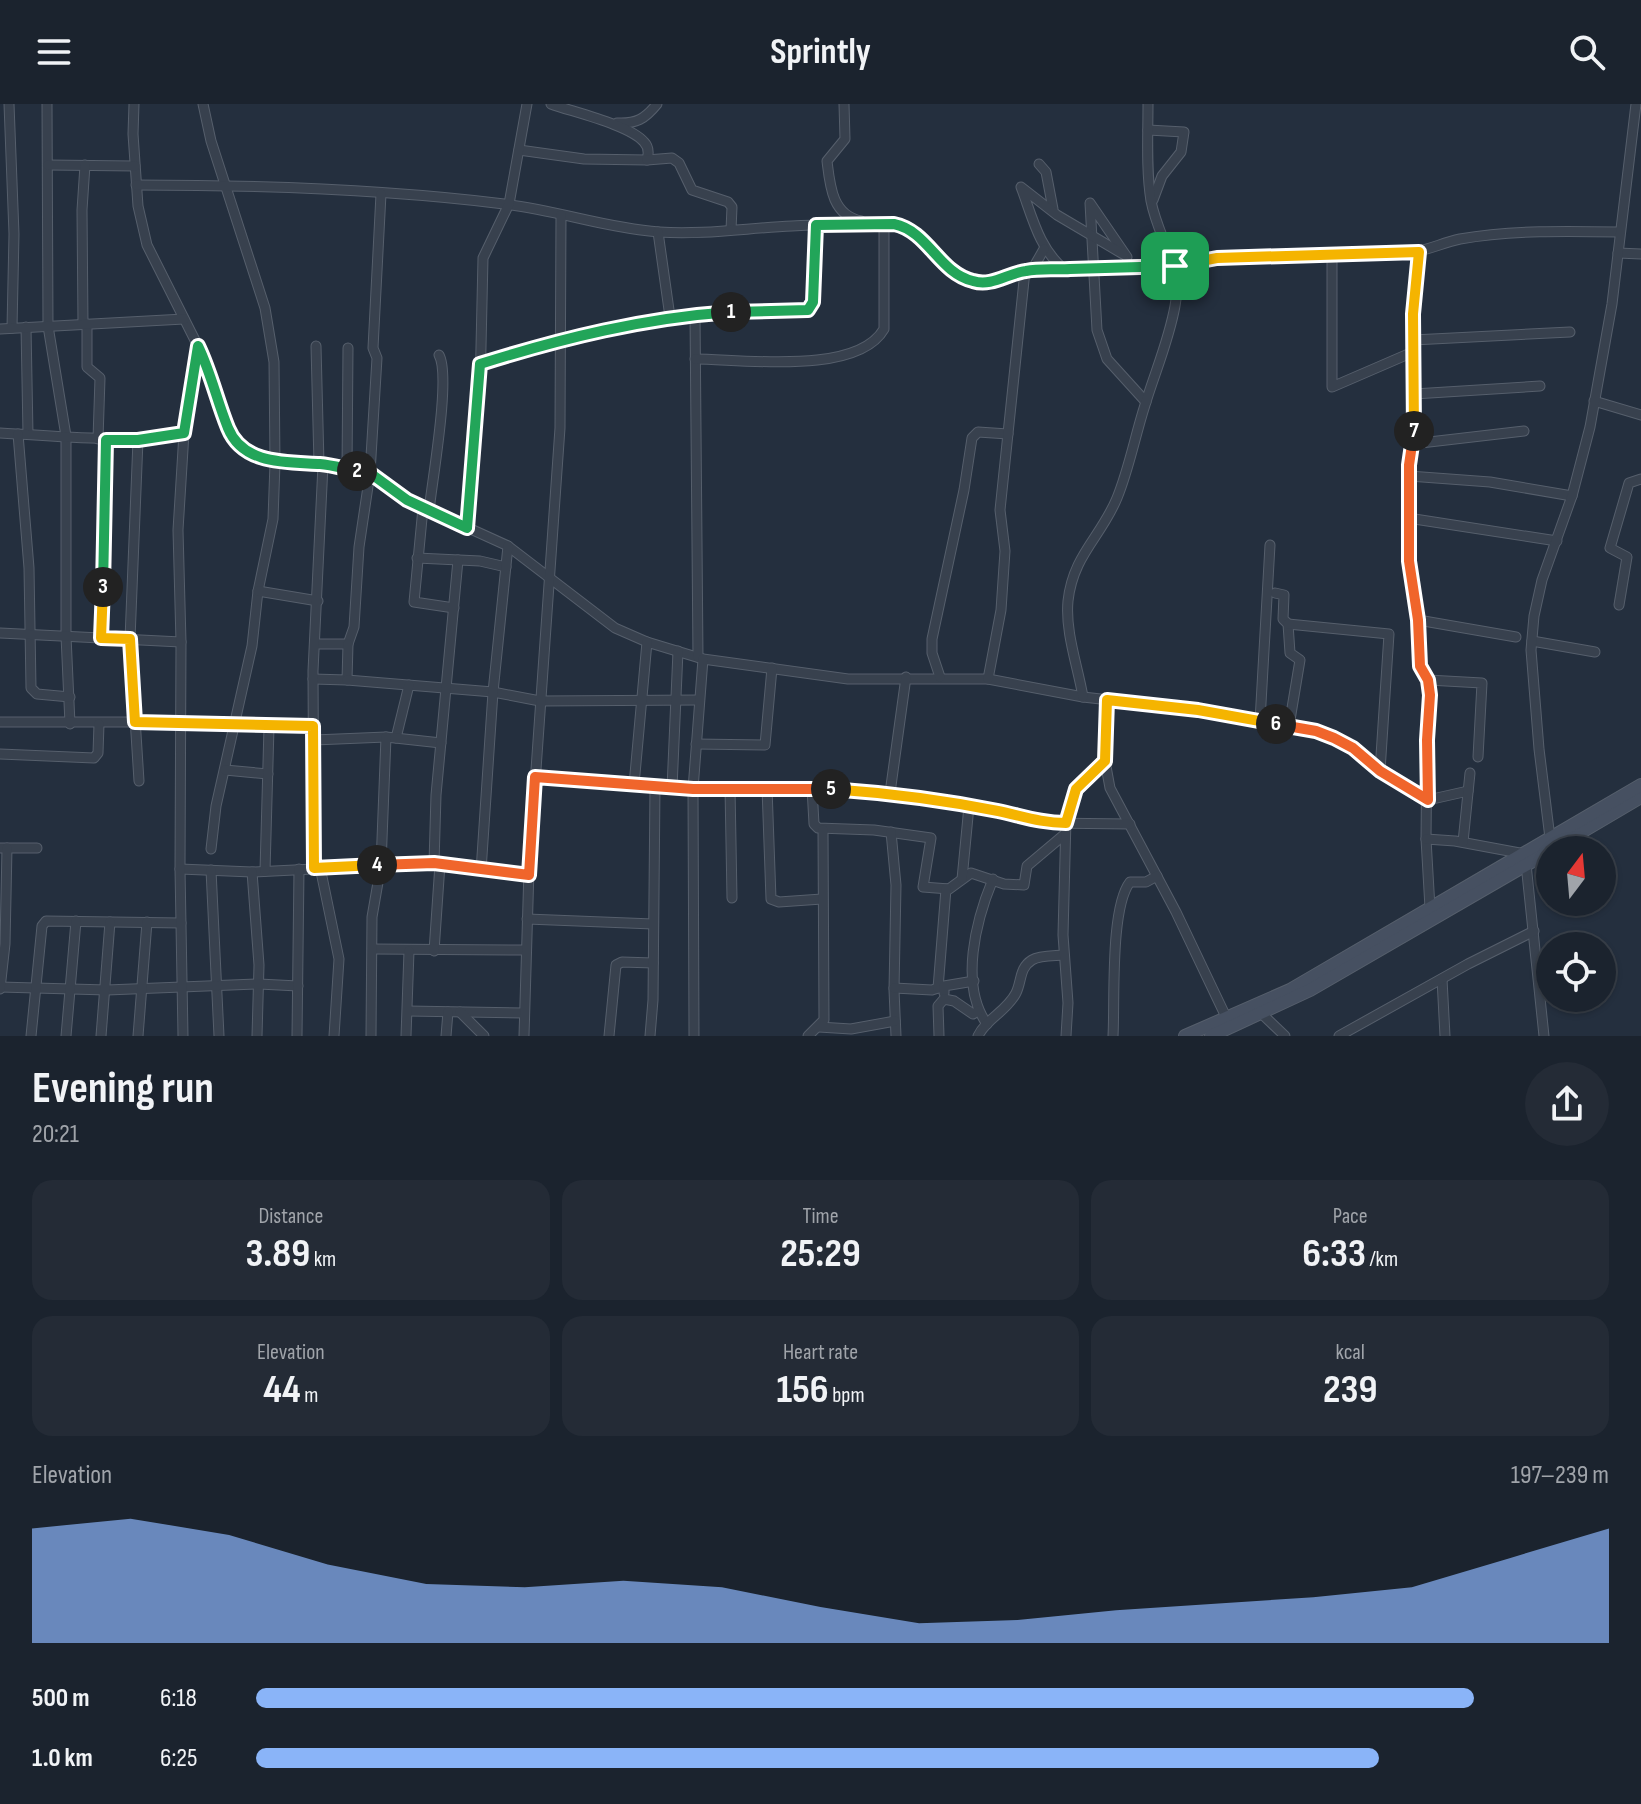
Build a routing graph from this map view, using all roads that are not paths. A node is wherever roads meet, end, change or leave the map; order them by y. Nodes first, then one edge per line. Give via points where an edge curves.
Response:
1 (9, 104) edge
2 (47, 104) edge
3 (134, 104) edge
4 (203, 104) edge
5 (527, 104) edge
6 (551, 104) edge
7 (657, 104) edge
8 (844, 104) edge
9 (1148, 104) edge
10 (1636, 104) edge
11 (612, 123) junction
12 (1148, 130) junction
13 (519, 150) junction
14 (647, 160) junction
15 (1039, 164) dead end
16 (48, 165) junction
17 (85, 165) junction
18 (135, 166) junction
19 (136, 185) junction
20 (226, 185) junction
21 (381, 194) junction
22 (1152, 203) junction
23 (509, 204) junction
24 (1053, 209) junction
25 (561, 215) junction
26 (884, 224) junction
27 (816, 225) junction
28 (731, 230) junction
29 (658, 232) junction
30 (1620, 232) junction
31 (1094, 238) junction
32 (1044, 249) junction
33 (1419, 252) junction
34 (1618, 253) junction
35 (1641, 254) edge
36 (1332, 255) junction
37 (1127, 257) junction
38 (1175, 266) junction
39 (1142, 267) junction
40 (1096, 268) junction
41 (1065, 269) junction
42 (1028, 270) junction
43 (695, 315) junction
44 (670, 317) junction
45 (184, 319) junction
46 (85, 324) junction
47 (48, 326) junction
48 (26, 327) junction
49 (12, 328) junction
50 (0, 329) edge
51 (1570, 332) dead end
52 (559, 339) junction
53 (1413, 340) junction
54 (198, 346) junction
55 (316, 346) dead end
56 (348, 348) dead end
57 (1413, 352) junction
58 (439, 355) dead end
59 (695, 359) junction
60 (480, 364) junction
61 (1540, 386) dead end
62 (1414, 394) junction
63 (1594, 401) junction
64 (1146, 402) junction
65 (1641, 415) edge
66 (1524, 431) dead end
67 (0, 433) edge
68 (184, 433) junction
69 (23, 434) junction
70 (1008, 434) junction
71 (66, 436) junction
72 (102, 439) junction
73 (138, 440) junction
74 (1412, 444) junction
75 (275, 463) junction
76 (321, 464) junction
77 (347, 469) junction
78 (370, 473) junction
79 (1409, 476) junction
80 (1641, 479) edge
81 (1572, 496) junction
82 (426, 510) junction
83 (1408, 518) junction
84 (467, 528) junction
85 (1557, 541) junction
86 (1270, 545) dead end
87 (508, 546) junction
88 (417, 558) junction
89 (458, 560) junction
90 (506, 567) junction
91 (549, 576) junction
92 (258, 591) junction
93 (1275, 593) dead end
94 (318, 601) junction
95 (1619, 605) dead end
96 (454, 608) junction
97 (1418, 620) junction
98 (1288, 624) junction
99 (0, 633) edge
100 (31, 634) junction
101 (66, 636) junction
102 (1516, 637) dead end
103 (101, 638) junction
104 (130, 639) junction
105 (1532, 641) junction
106 (181, 642) junction
107 (647, 642) junction
108 (315, 644) junction
109 (348, 644) junction
110 (678, 651) junction
111 (1595, 652) dead end
112 (700, 658) junction
113 (772, 668) junction
114 (906, 677) junction
115 (940, 677) junction
116 (313, 679) junction
117 (988, 679) junction
118 (347, 680) junction
119 (1428, 680) junction
120 (409, 685) junction
121 (447, 688) junction
122 (493, 692) junction
123 (70, 697) junction
124 (1083, 697) junction
125 (675, 700) junction
126 (699, 700) junction
127 (1107, 700) junction
128 (540, 701) junction
129 (640, 701) junction
130 (1260, 721) junction
131 (0, 722) edge
132 (135, 722) junction
133 (181, 722) junction
134 (70, 724) junction
135 (99, 724) junction
136 (236, 725) junction
137 (313, 726) junction
138 (1289, 726) junction
139 (269, 727) junction
140 (391, 738) junction
141 (314, 740) junction
142 (441, 743) junction
143 (696, 744) junction
144 (0, 754) edge
145 (1478, 757) dead end
146 (1105, 761) junction
147 (225, 770) junction
148 (1380, 771) junction
149 (1470, 773) dead end
150 (268, 774) junction
151 (535, 777) junction
152 (139, 781) dead end
153 (634, 785) junction
154 (1641, 785) edge
155 (655, 786) junction
156 (672, 788) junction
157 (730, 788) junction
158 (767, 788) junction
159 (812, 788) junction
160 (693, 789) junction
161 (1468, 791) junction
162 (890, 793) junction
163 (1641, 797) edge
164 (1428, 800) junction
165 (969, 806) junction
166 (1130, 824) junction
167 (1066, 828) junction
168 (823, 830) junction
169 (891, 832) junction
170 (1550, 836) edge
171 (1566, 836) edge
172 (1569, 836) edge
173 (1426, 839) junction
174 (1463, 842) junction
175 (4, 848) edge
176 (37, 848) dead end
177 (211, 849) dead end
178 (1536, 855) edge
179 (1527, 860) junction
180 (437, 864) junction
181 (381, 865) junction
182 (317, 868) junction
183 (180, 869) junction
184 (299, 869) junction
185 (211, 870) junction
186 (265, 871) junction
187 (481, 871) junction
188 (252, 872) junction
189 (529, 875) junction
190 (1157, 876) junction
191 (962, 879) junction
192 (993, 879) junction
193 (946, 889) junction
194 (732, 898) dead end
195 (822, 899) junction
196 (1430, 908) junction
197 (527, 919) junction
198 (76, 921) junction
199 (110, 922) junction
200 (147, 922) junction
201 (181, 923) junction
202 (653, 924) junction
203 (1534, 931) junction
204 (373, 949) junction
205 (526, 950) junction
206 (409, 951) junction
207 (434, 951) junction
208 (1064, 955) junction
209 (653, 963) junction
210 (1442, 979) junction
211 (974, 981) junction
212 (259, 984) junction
213 (298, 986) junction
214 (215, 987) junction
215 (941, 987) junction
216 (0, 988) edge
217 (182, 988) junction
218 (894, 988) junction
219 (37, 989) junction
220 (71, 989) junction
221 (143, 989) junction
222 (107, 990) junction
223 (944, 999) junction
224 (408, 1011) junction
225 (978, 1011) junction
226 (448, 1012) junction
227 (460, 1012) junction
228 (523, 1013) junction
229 (1261, 1013) junction
230 (1227, 1019) junction
231 (895, 1021) junction
232 (987, 1024) junction
233 (819, 1027) junction
234 (851, 1032) edge
235 (31, 1036) edge
236 (66, 1036) edge
237 (101, 1036) edge
238 (138, 1036) edge
239 (183, 1036) edge
240 (219, 1036) edge
241 (257, 1036) edge
242 (297, 1036) edge
243 (334, 1036) edge
244 (371, 1036) edge
245 (406, 1036) edge
246 (446, 1036) edge
247 (484, 1036) edge
248 (524, 1036) edge
249 (609, 1036) edge
250 (650, 1036) edge
251 (694, 1036) edge
252 (808, 1036) edge
253 (896, 1036) edge
254 (939, 1036) edge
255 (978, 1036) edge
256 (1066, 1036) edge
257 (1113, 1036) edge
258 (1185, 1036) edge
259 (1211, 1036) edge
260 (1285, 1036) edge
261 (1339, 1036) edge
262 (1445, 1036) edge
263 (1544, 1036) edge

1 - 49 street
2 - 16 street
3 - 18 street
4 - 20 street
5 - 13 street
6 - 11 street
7 - 11 street via 634,124
8 - 26 street via 845,139 827,161 831,195 856,221
9 - 12 street
10 - 30 street
11 - 14 street via 644,141
12 - 22 street
12 - 22 street via 1184,132 1181,152 1162,176
13 - 14 street
13 - 23 street
14 - 28 street via 672,158 692,190 728,202
15 - 24 street via 1046,172
16 - 17 street
16 - 47 street
17 - 18 street
17 - 46 street
18 - 19 street
19 - 20 street
19 - 45 street via 147,245
20 - 21 street
20 - 75 street via 265,308 274,362
21 - 23 street
21 - 78 street
22 - 38 street
23 - 25 street
23 - 60 street via 483,258
24 - 31 street
24 - 32 street via 1021,187
25 - 29 street
25 - 52 street
26 - 27 street
26 - 42 street via 905,226 917,234 969,281 1000,280
26 - 59 street via 884,329 878,338 841,356 790,362
27 - 28 street
27 - 43 street via 813,302 808,310
28 - 29 street
29 - 44 street
30 - 33 street via 1461,239
30 - 34 street
31 - 37 street
31 - 37 street via 1090,203
31 - 40 street
32 - 41 street
32 - 42 street
33 - 36 street
33 - 53 street
34 - 35 street
34 - 63 street
36 - 38 street via 1217,258
36 - 57 street via 1332,387
37 - 39 street
38 - 39 street
38 - 64 street via 1176,305
39 - 40 street
40 - 41 street
40 - 64 street via 1097,330 1107,359
41 - 42 street
42 - 70 street
43 - 44 street
43 - 59 street
44 - 52 street
45 - 46 street
45 - 54 street
46 - 47 street
46 - 72 street via 87,367 100,378
47 - 48 street
47 - 71 street
48 - 49 street
48 - 69 street
49 - 50 street
51 - 53 street
52 - 60 street
52 - 91 street via 560,428
53 - 57 street
54 - 68 street
54 - 75 street via 229,431 239,445
55 - 76 street
56 - 77 street
57 - 62 street
58 - 82 street via 443,395
59 - 112 street
60 - 84 street
61 - 62 street
62 - 74 street
63 - 65 street
63 - 81 street
64 - 124 street via 1115,503 1085,548 1070,585 1068,620
66 - 74 street
67 - 69 street
68 - 73 street
68 - 106 street via 178,530
69 - 71 street
69 - 100 street
70 - 115 street via 978,432 972,438 932,639
70 - 117 street via 1000,510 1005,551 1002,595
71 - 72 street
71 - 101 street
72 - 73 street
72 - 103 street via 106,532
73 - 104 street
74 - 79 street
75 - 76 street
75 - 92 street via 273,519
76 - 77 street
76 - 94 street
77 - 78 street
78 - 82 street
78 - 109 street
79 - 81 street
79 - 83 street
80 - 95 street via 1629,483 1610,548 1627,557
81 - 85 street
82 - 84 street
82 - 88 street
83 - 85 street
83 - 97 street
84 - 87 street
85 - 105 street via 1542,580
86 - 130 street
87 - 90 street
87 - 91 street
88 - 89 street
88 - 96 street via 414,602
89 - 90 street
89 - 96 street
90 - 122 street
91 - 107 street via 606,622
91 - 128 street
92 - 94 street
92 - 136 street
93 - 98 street via 1284,595 1283,619
94 - 108 street
96 - 121 street
97 - 102 street
97 - 119 street via 1420,666
98 - 138 street via 1290,653 1300,660
98 - 148 street via 1389,634
99 - 100 street
100 - 101 street
100 - 123 street via 33,692
101 - 103 street
101 - 123 street
103 - 104 street
104 - 106 street
104 - 132 street
105 - 111 street
105 - 170 street
106 - 133 street
107 - 110 street
107 - 129 street
108 - 109 street
108 - 116 street
109 - 118 street
110 - 112 street
110 - 125 street
112 - 113 street
112 - 126 street
113 - 114 street via 848,679
113 - 143 street via 765,745
114 - 115 street
114 - 162 street
115 - 117 street
116 - 118 street
116 - 137 street
117 - 124 street
118 - 120 street
119 - 145 street via 1482,683
119 - 164 street
120 - 121 street
120 - 140 street
121 - 122 street
121 - 142 street
122 - 128 street
122 - 187 street
123 - 134 street
124 - 127 street
125 - 126 street
125 - 129 street
125 - 156 street
126 - 143 street
127 - 130 street
127 - 146 street
128 - 129 street
128 - 151 street
129 - 153 street
130 - 138 street
131 - 134 street
132 - 133 street
132 - 135 street
132 - 152 street
133 - 136 street
133 - 183 street
134 - 135 street
135 - 144 street via 94,758
136 - 139 street
136 - 147 street
137 - 139 street
137 - 141 street
138 - 148 street via 1334,738
139 - 150 street
140 - 141 street
140 - 142 street
140 - 181 street
141 - 182 street
142 - 180 street
143 - 160 street
146 - 166 street via 1110,788
146 - 167 street via 1076,789
147 - 150 street
147 - 177 street
148 - 164 street
149 - 161 street
150 - 186 street
151 - 153 street
151 - 189 street
153 - 155 street
154 - 171 main road
155 - 156 street
155 - 202 street
156 - 160 street
157 - 158 street
157 - 160 street
157 - 194 street
158 - 159 street
158 - 195 street via 771,899
159 - 162 street
159 - 168 street via 814,824
160 - 251 street
161 - 164 street
161 - 174 street
162 - 165 street
163 - 172 main road
164 - 173 street
165 - 167 street
165 - 191 street
166 - 167 street
166 - 190 street
167 - 192 street via 1027,866 1024,885
167 - 208 street
168 - 169 street
168 - 195 street
169 - 193 street via 931,838 923,887
169 - 218 street
173 - 174 street
173 - 196 street
174 - 179 street
175 - 176 street
175 - 216 street
178 - 179 main road
179 - 196 main road
179 - 203 street
179 - 229 main road via 1361,962
180 - 181 street
180 - 187 street
180 - 207 street
181 - 182 street
181 - 204 street
182 - 184 street
182 - 243 street via 339,959
183 - 185 street
183 - 201 street
184 - 186 street
184 - 213 street
185 - 188 street
185 - 214 street
186 - 188 street
187 - 189 street
188 - 212 street
189 - 197 street
190 - 230 street
190 - 257 street via 1130,882 1121,897
191 - 192 street via 971,873
191 - 193 street
192 - 211 street via 977,920
193 - 215 street
195 - 233 street via 825,1003
196 - 230 main road via 1290,990
197 - 202 street
197 - 205 street
198 - 199 street
198 - 219 street via 44,923
198 - 220 street
199 - 200 street
199 - 222 street
200 - 201 street
200 - 221 street
201 - 217 street
202 - 209 street
203 - 210 street
203 - 263 street
204 - 206 street
204 - 244 street
205 - 207 street
205 - 228 street
206 - 207 street
206 - 224 street
208 - 232 street via 1034,959 1020,972 1016,992 1002,1012
208 - 256 street
209 - 249 street via 616,965
209 - 250 street
210 - 261 street
210 - 262 street
211 - 215 street
211 - 225 street
212 - 213 street
212 - 214 street
212 - 241 street
213 - 242 street
214 - 217 street
214 - 240 street
215 - 218 street
215 - 223 street
216 - 219 street
217 - 221 street
217 - 239 street
218 - 231 street
219 - 220 street
219 - 235 street
220 - 222 street
220 - 236 street
221 - 222 street
221 - 238 street
222 - 237 street
223 - 225 street via 973,1014
223 - 254 street via 938,1006
224 - 226 street
224 - 245 street
225 - 232 street
226 - 227 street
226 - 246 street
227 - 228 street
227 - 247 street
228 - 248 street
229 - 259 main road
229 - 260 street
230 - 258 main road
231 - 234 street
231 - 253 street
232 - 255 street
233 - 234 street
233 - 252 street

